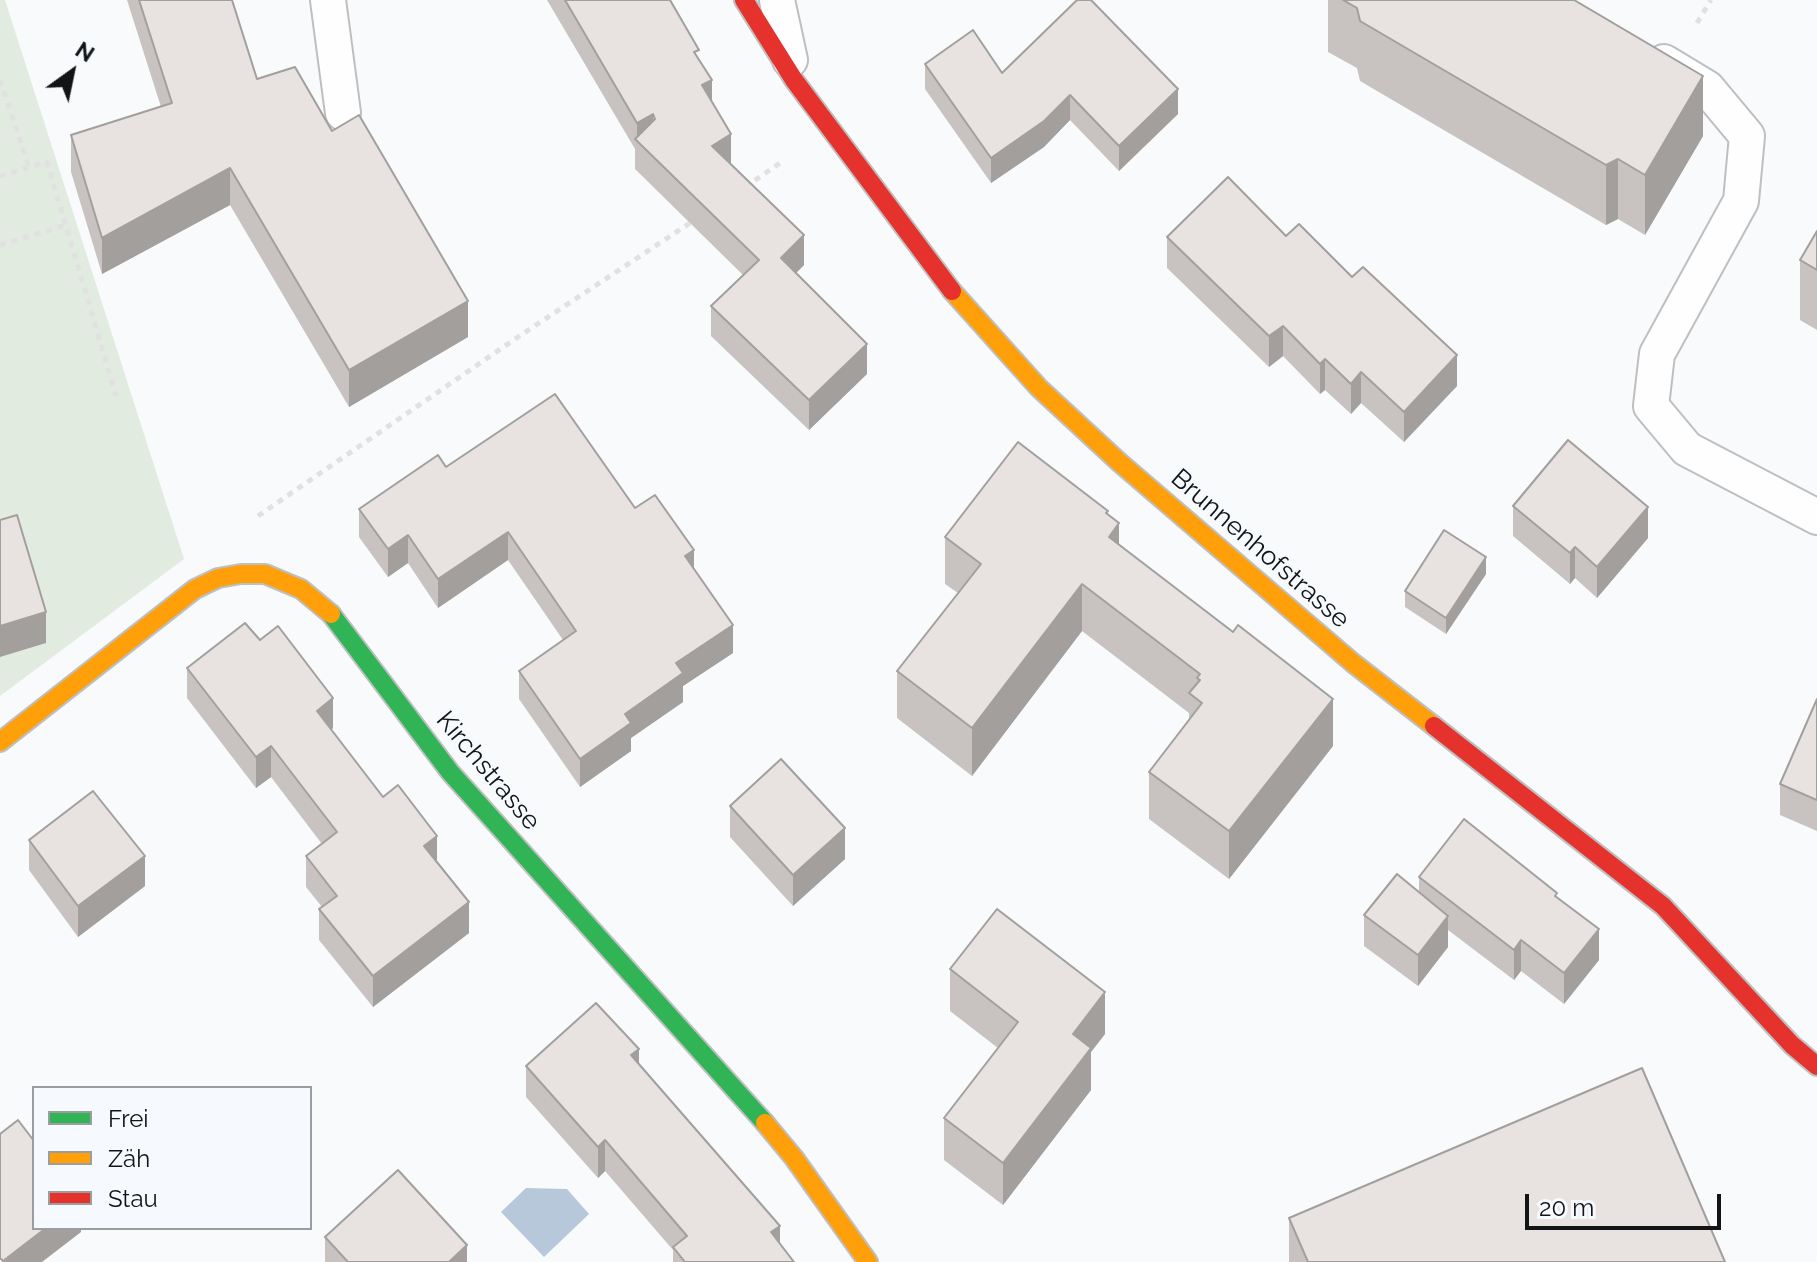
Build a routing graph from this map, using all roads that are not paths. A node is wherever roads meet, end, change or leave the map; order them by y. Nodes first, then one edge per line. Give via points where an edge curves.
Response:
1 (328, 0) edge
2 (744, 0) edge
3 (777, 0) edge
4 (1635, 44) edge
5 (794, 80) junction
6 (343, 113) dead end
7 (1817, 517) edge
8 (0, 742) edge
9 (1817, 1066) edge
10 (868, 1262) edge

1 - 6 lane
2 - 5 street, Brunnenhofstrasse
3 - 5 lane
4 - 7 lane via 1707,88 1747,136 1741,201 1657,354 1651,406 1687,449
5 - 9 street, Brunnenhofstrasse via 938,274 1039,388 1353,663 1663,906
8 - 10 street, Kirchstrasse via 195,589 218,578 265,574 301,589 337,620 450,772 747,1101

